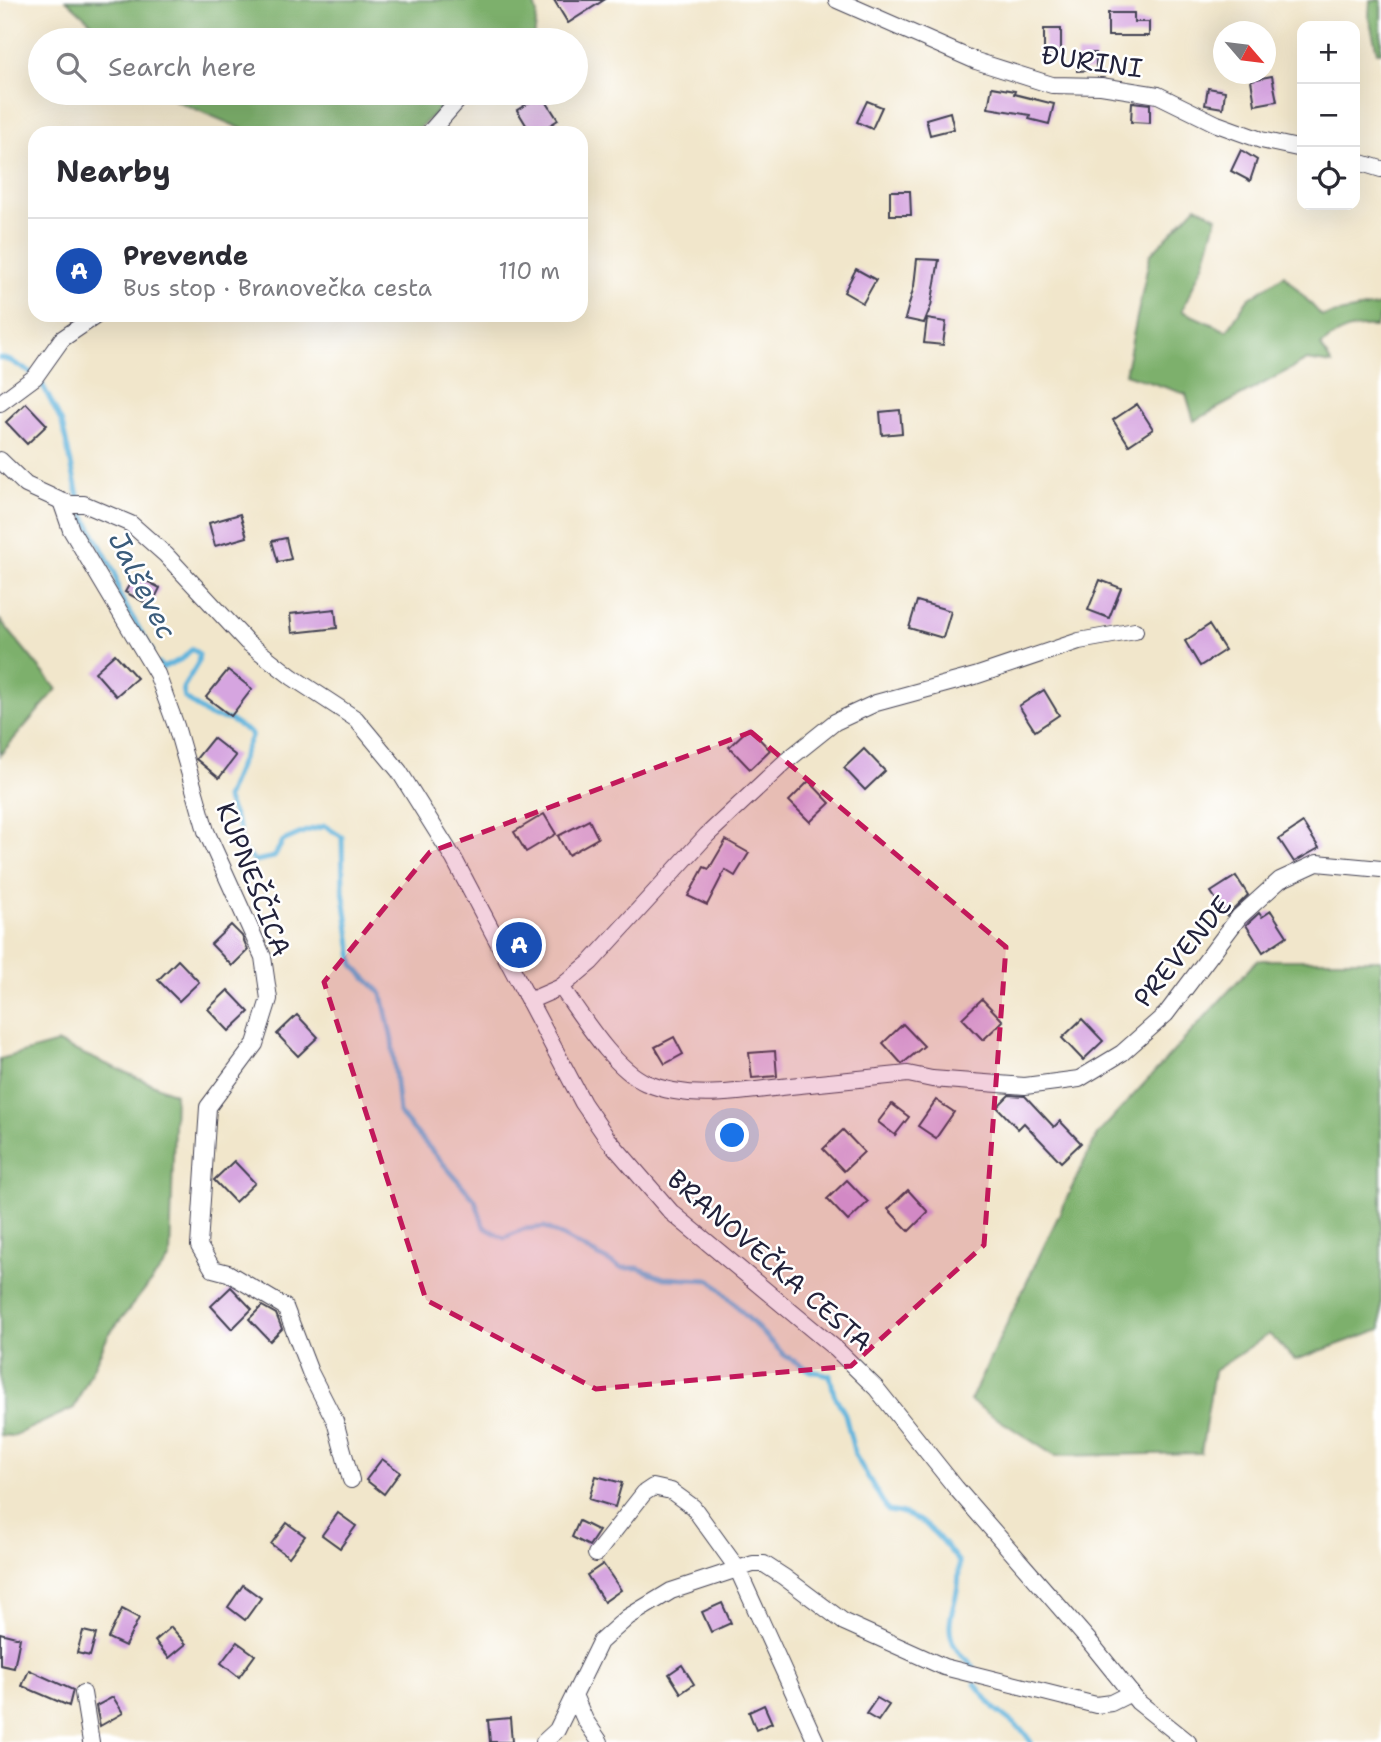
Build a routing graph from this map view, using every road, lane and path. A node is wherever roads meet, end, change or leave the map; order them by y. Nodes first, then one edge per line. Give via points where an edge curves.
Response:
1 (837, 0) edge
2 (454, 105) edge
3 (435, 126) edge
4 (1297, 148) edge
5 (1360, 163) edge
6 (1381, 169) edge
7 (87, 322) edge
8 (0, 403) edge
9 (0, 460) edge
10 (72, 503) junction
11 (1135, 631) dead end
12 (1381, 869) edge
13 (561, 987) junction
14 (529, 1001) junction
15 (351, 1480) dead end
16 (596, 1554) dead end
17 (737, 1568) junction
18 (83, 1693) dead end
19 (1130, 1693) junction
20 (575, 1695) junction
21 (91, 1742) edge
22 (544, 1742) edge
23 (600, 1742) edge
24 (816, 1742) edge
25 (1188, 1742) edge

1 - 4 street, ĐURINI via 976,61 1052,85 1101,86 1158,95 1217,124
2 - 3 street
5 - 6 street
7 - 8 street via 62,339 35,377
9 - 10 street, BRANOVEČKA CESTA via 26,485
10 - 14 street, BRANOVEČKA CESTA via 131,524 247,642 356,719 399,771 454,859
10 - 15 street, KUPNEŠČICA via 71,530 157,674 206,831 264,957 269,999 256,1044 208,1107 199,1246 213,1269 285,1307 335,1421
11 - 13 street via 1079,641 876,703 835,722 708,835 591,962
12 - 13 street, PREVENDE via 1317,863 1280,880 1239,917 1166,1014 1122,1053 1079,1080 1025,1086 908,1074 688,1094 645,1082 618,1061
13 - 14 street
14 - 19 street, BRANOVEČKA CESTA via 583,1103 671,1212 836,1349 876,1388
16 - 17 street via 653,1487 671,1491 693,1507
17 - 19 street via 764,1564 844,1622 944,1667 1096,1705
17 - 20 street via 671,1591 628,1617 600,1642
17 - 24 street
18 - 21 street
19 - 25 street, BRANOVEČKA CESTA
20 - 22 street via 557,1730
20 - 23 street

